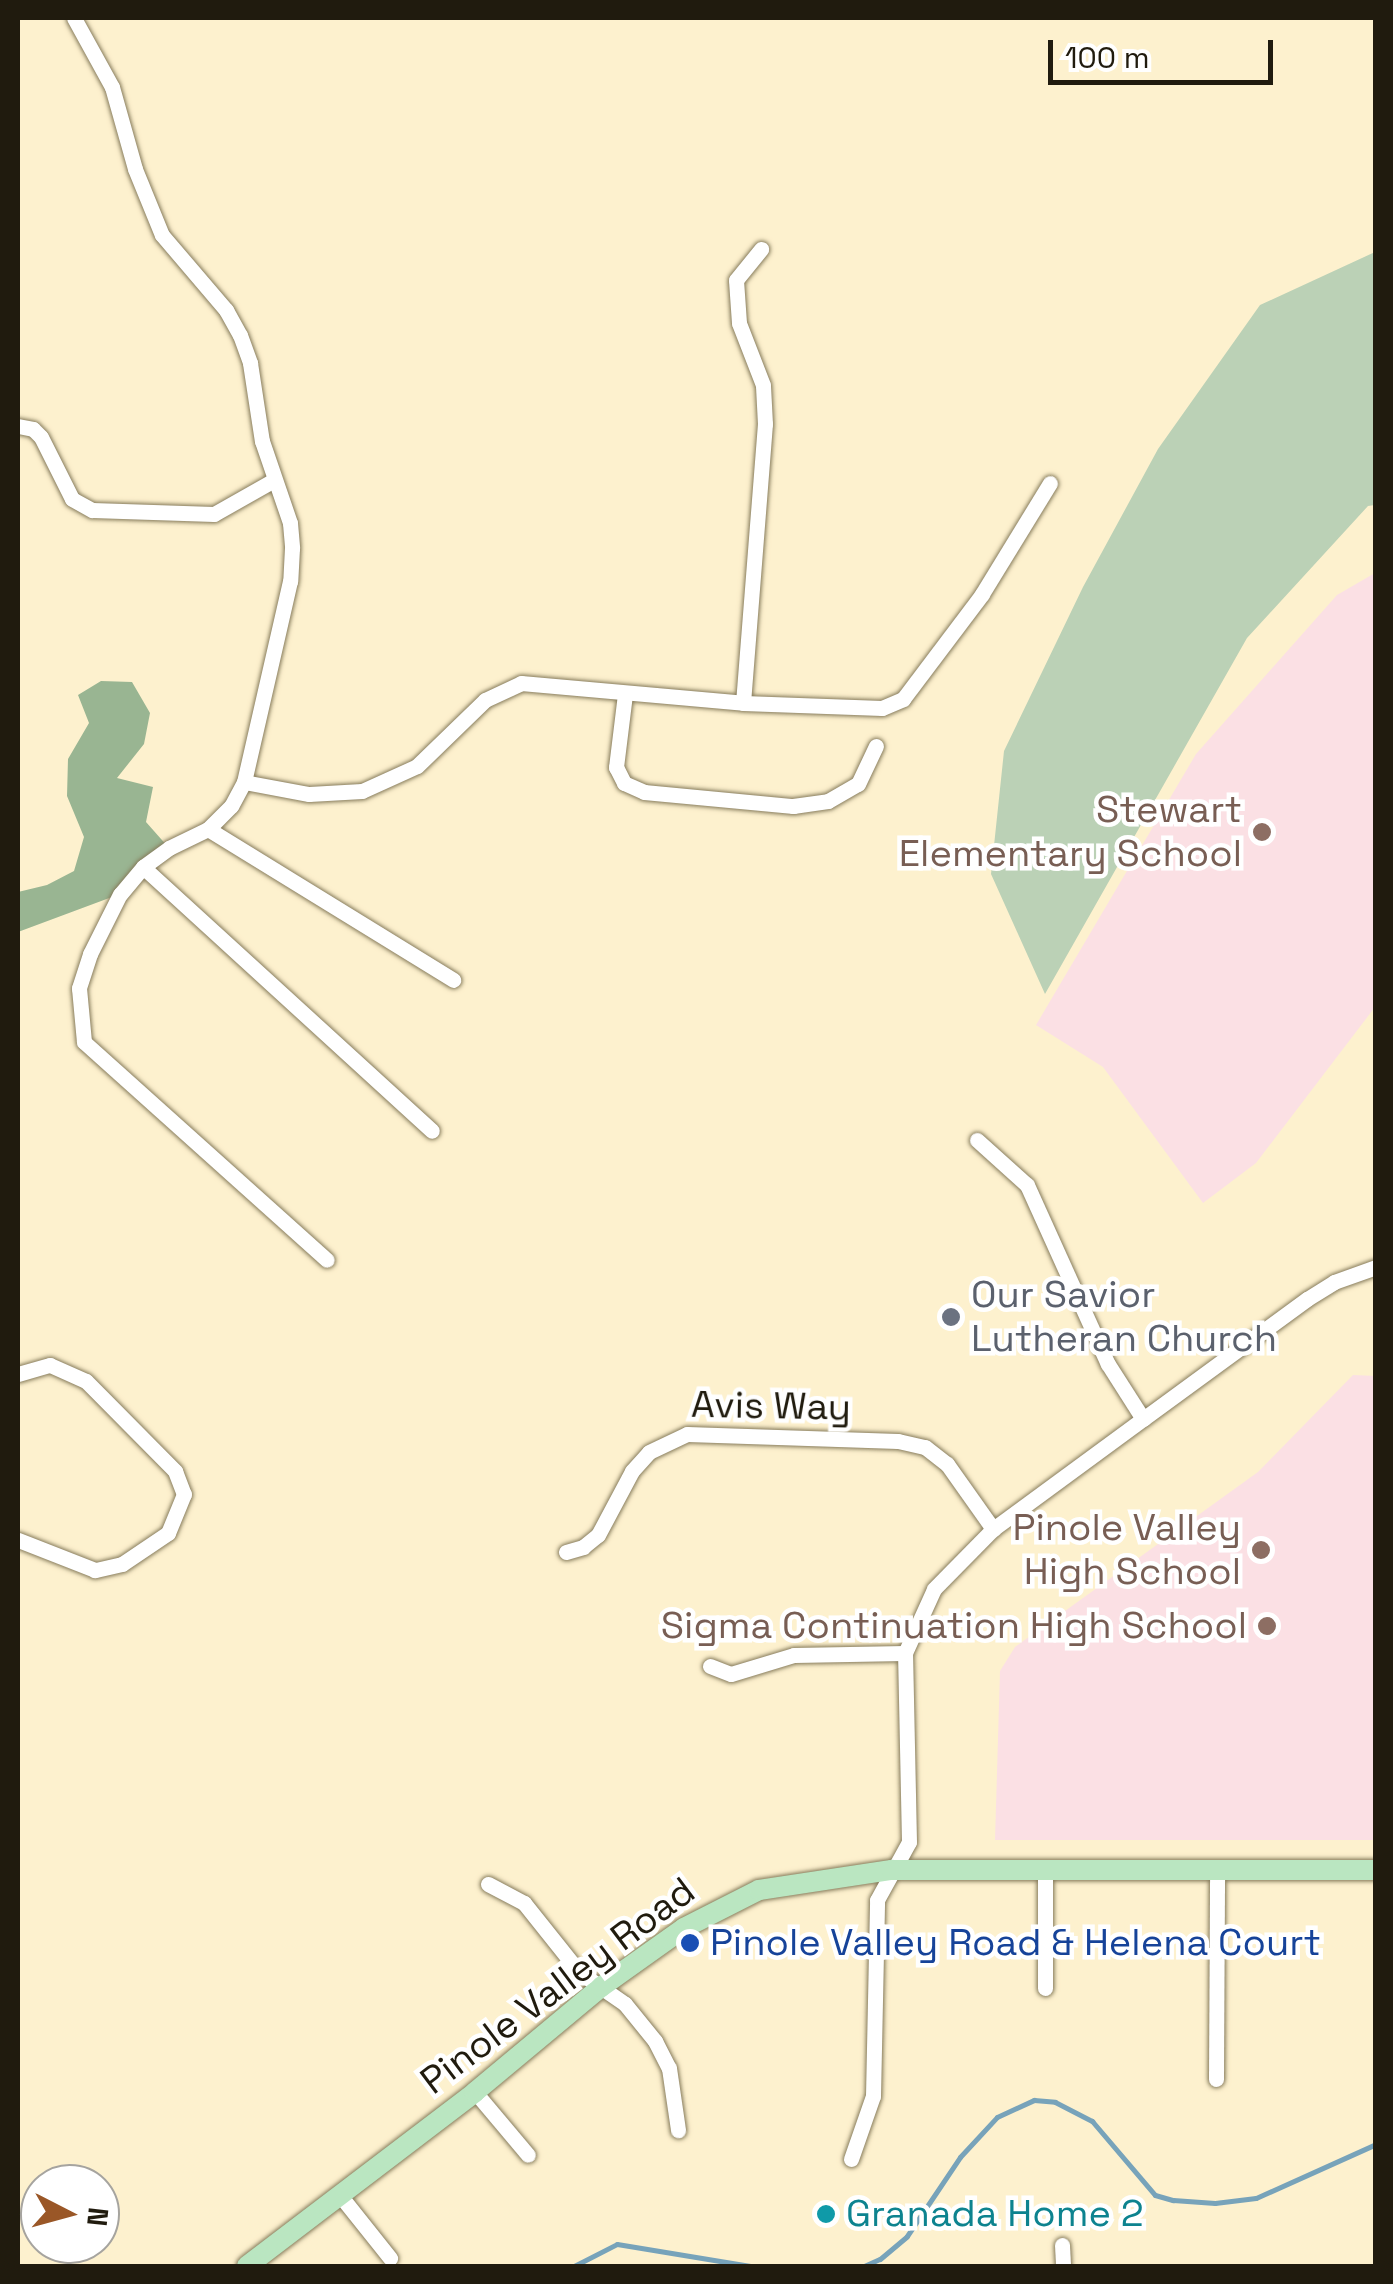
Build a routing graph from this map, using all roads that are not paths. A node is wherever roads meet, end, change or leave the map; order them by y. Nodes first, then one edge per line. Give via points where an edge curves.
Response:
1 (74, 18) edge
2 (760, 249) dead end
3 (18, 426) edge
4 (274, 480) junction
5 (1050, 483) dead end
6 (625, 694) junction
7 (743, 703) junction
8 (876, 746) dead end
9 (244, 782) junction
10 (208, 830) junction
11 (143, 866) junction
12 (452, 980) dead end
13 (432, 1131) dead end
14 (978, 1140) dead end
15 (327, 1260) dead end
16 (1376, 1268) edge
17 (18, 1374) edge
18 (1144, 1418) junction
19 (992, 1529) junction
20 (18, 1540) edge
21 (566, 1552) dead end
22 (905, 1653) junction
23 (710, 1666) dead end
24 (892, 1870) junction
25 (1217, 1870) junction
26 (1376, 1870) edge
27 (1045, 1871) junction
28 (488, 1884) dead end
29 (602, 1988) junction
30 (1046, 1988) dead end
31 (1216, 2079) dead end
32 (475, 2092) junction
33 (678, 2130) dead end
34 (528, 2155) dead end
35 (851, 2159) dead end
36 (339, 2194) junction
37 (1062, 2245) dead end
38 (390, 2258) dead end
39 (246, 2266) edge
40 (1063, 2266) edge

1 - 4 street via 112,88 162,234 240,335
2 - 7 street via 736,280 738,322 763,385 765,424
3 - 4 street via 41,438 72,499 92,510 214,514
4 - 9 street via 290,522 290,581
5 - 7 street via 982,594 903,699 882,708
6 - 7 street
6 - 8 street via 616,766 624,783 644,792 793,806 828,801 858,784
6 - 9 street via 521,683 485,700 417,766 362,791 309,794
9 - 10 street
10 - 11 street
10 - 12 street
11 - 13 street
11 - 15 street via 120,894 90,954 80,988 84,1042
14 - 18 street via 1027,1185 1108,1364
16 - 18 street via 1334,1282
17 - 20 street via 50,1365 86,1381 175,1470 184,1494 168,1533 122,1564 94,1570
18 - 19 street
19 - 21 street, Avis Way via 947,1464 925,1447 687,1434 649,1452 598,1535
19 - 22 street via 934,1589
22 - 23 street via 794,1655 731,1674
22 - 24 street via 909,1842
24 - 27 main road, Pinole Valley Road
24 - 29 main road, Pinole Valley Road via 759,1890 684,1928
24 - 35 street via 877,1900 874,2096
25 - 26 main road, Pinole Valley Road
25 - 27 main road, Pinole Valley Road
25 - 31 street
27 - 30 street
28 - 29 street via 524,1902 579,1972
29 - 32 main road, Pinole Valley Road
29 - 33 street via 655,2041 669,2068
32 - 34 street
32 - 36 main road, Pinole Valley Road
36 - 38 street
36 - 39 main road, Pinole Valley Road
37 - 40 street

